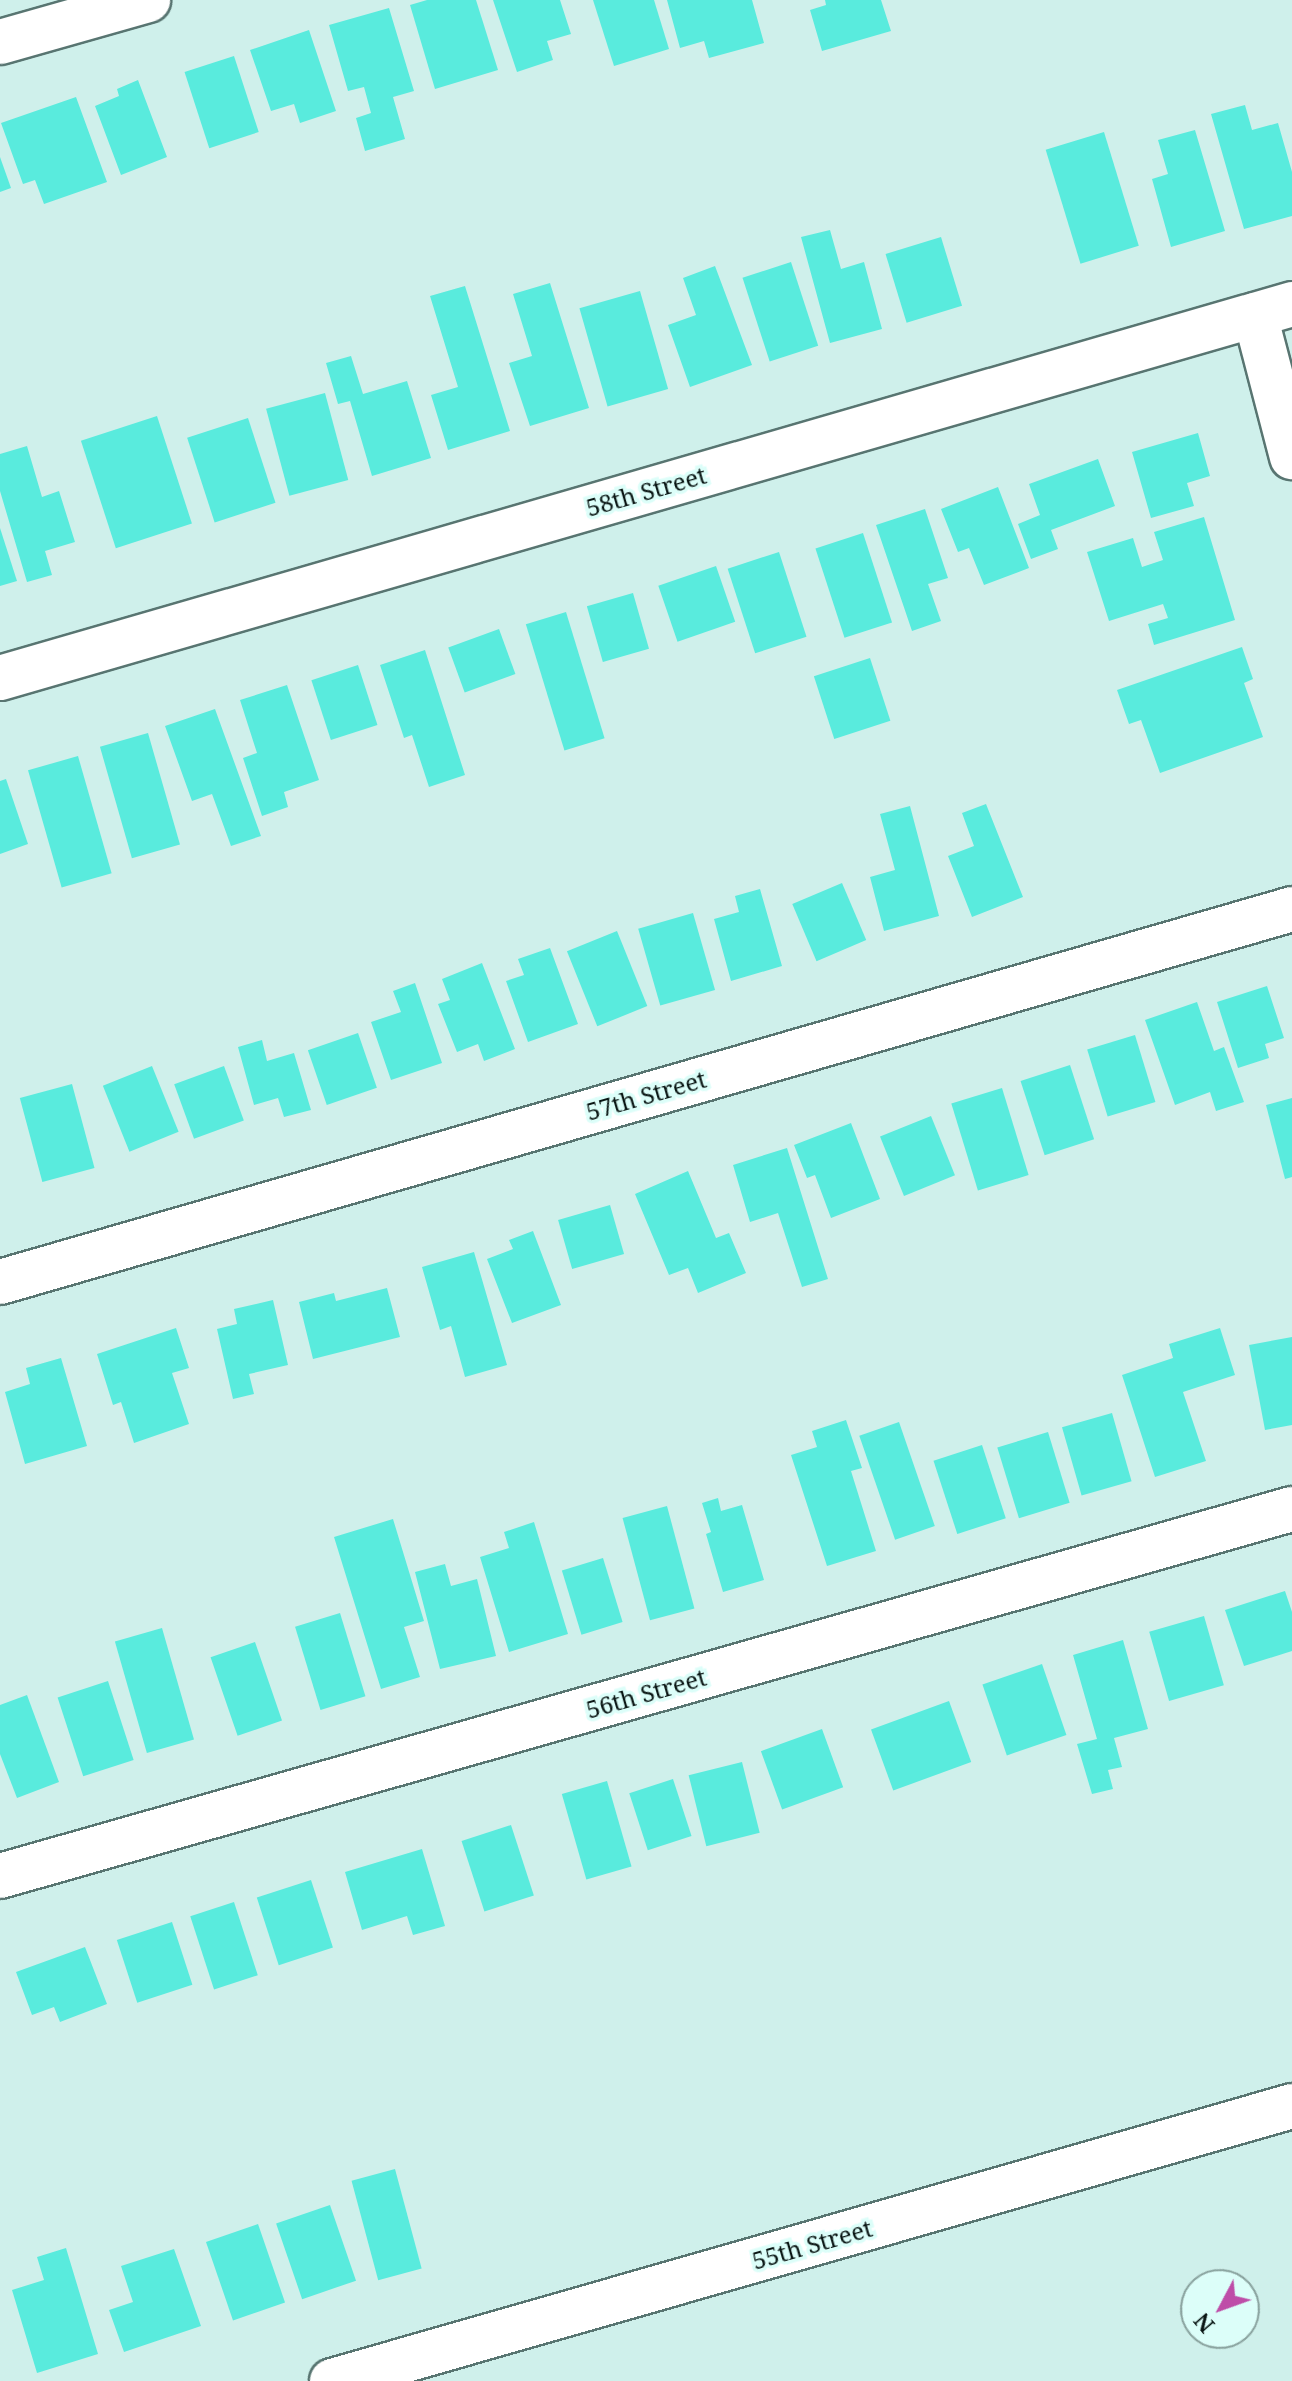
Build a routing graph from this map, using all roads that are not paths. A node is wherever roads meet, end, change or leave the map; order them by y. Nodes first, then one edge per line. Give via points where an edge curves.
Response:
1 (148, 0) edge
2 (0, 42) edge
3 (1273, 310) edge
4 (1292, 457) edge
5 (0, 678) edge
6 (1292, 909) edge
7 (0, 1282) edge
8 (1292, 1509) edge
9 (0, 1876) edge
10 (1292, 2106) edge
11 (332, 2381) edge

1 - 2 street
3 - 4 street
3 - 5 street, 58th Street
6 - 7 street, 57th Street
8 - 9 street, 56th Street
10 - 11 street, 55th Street

